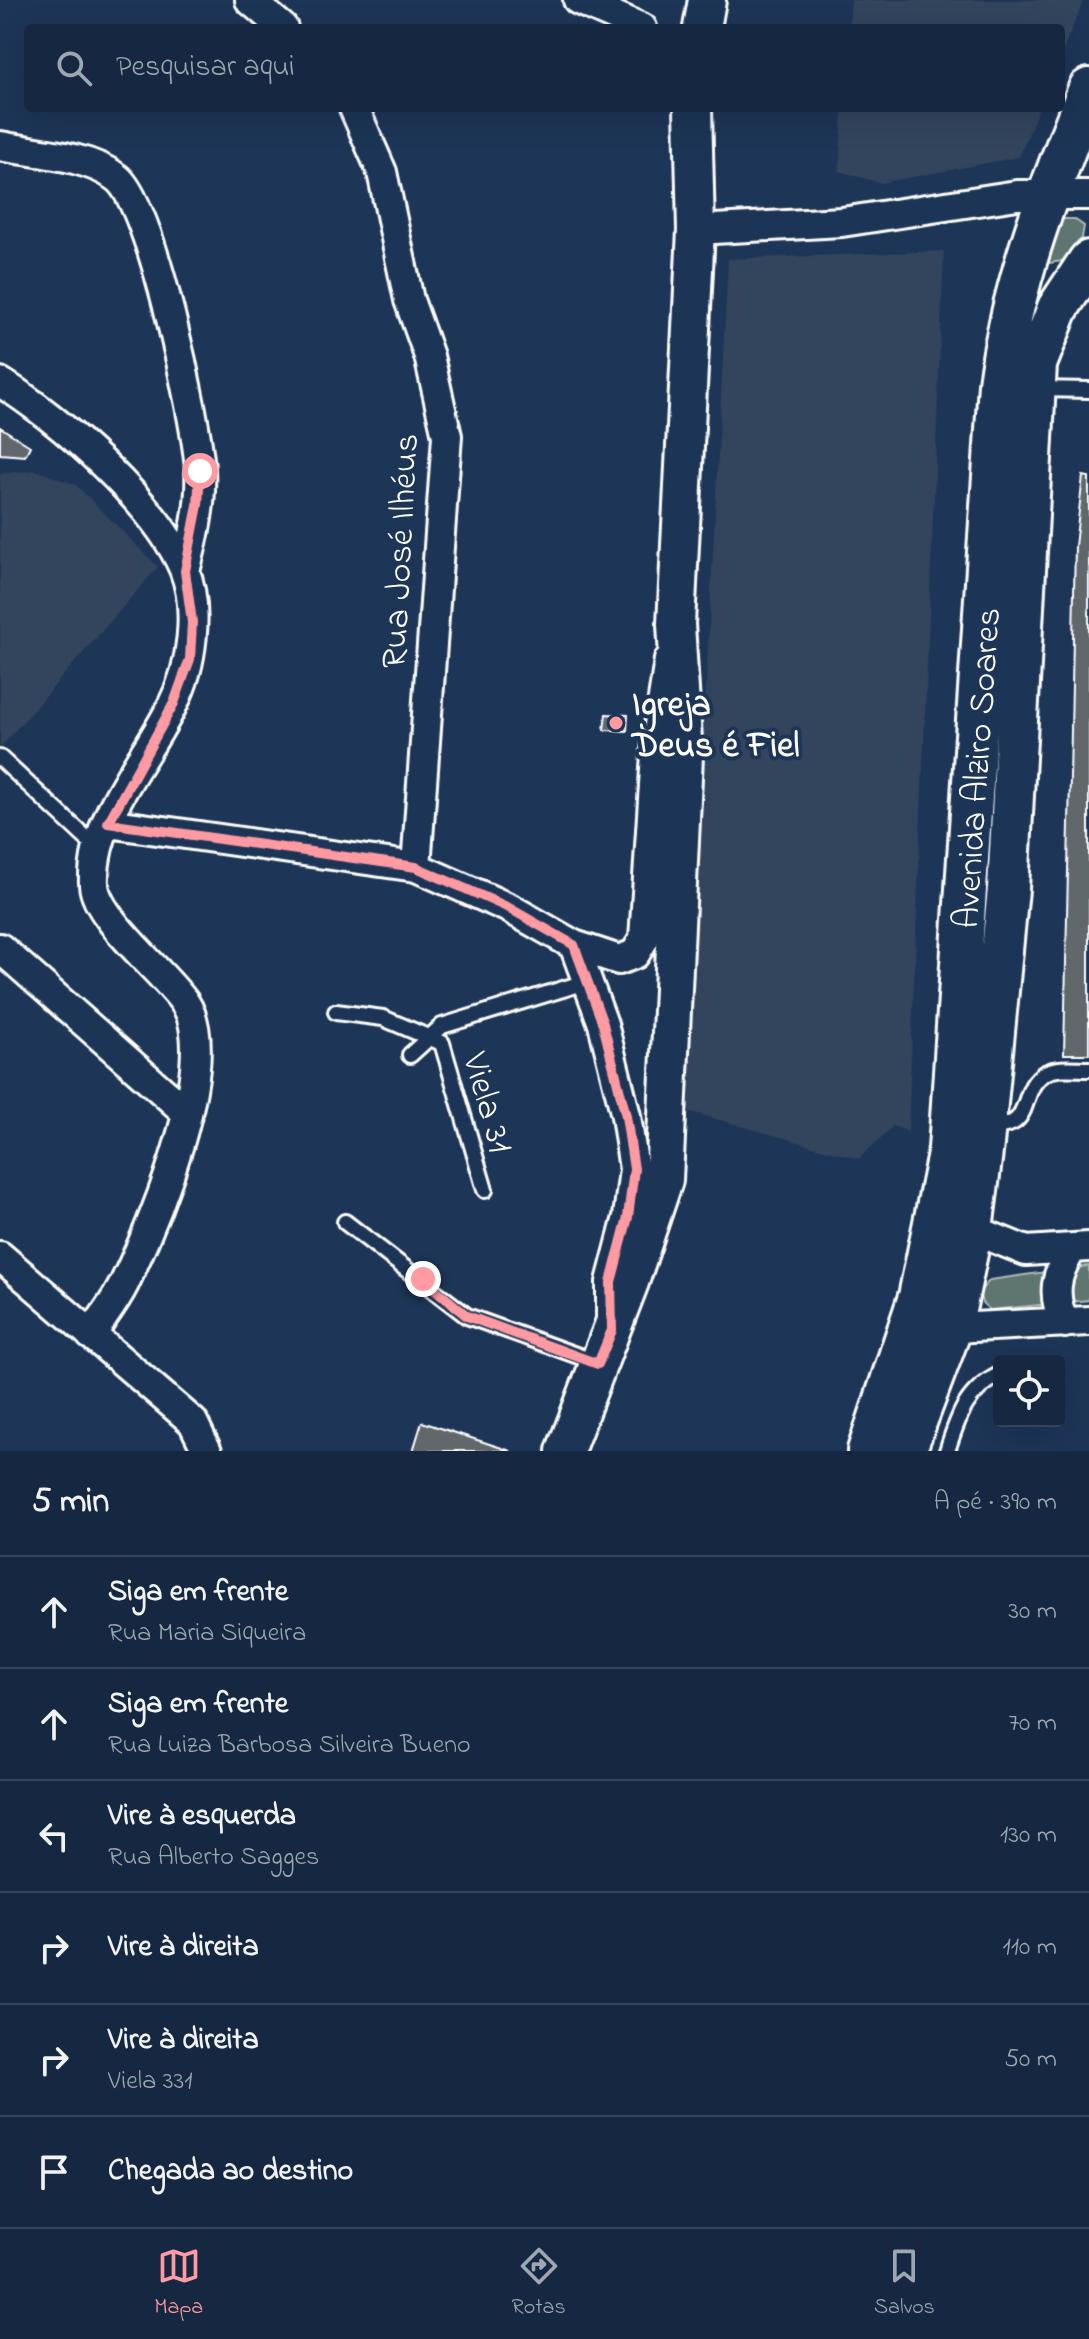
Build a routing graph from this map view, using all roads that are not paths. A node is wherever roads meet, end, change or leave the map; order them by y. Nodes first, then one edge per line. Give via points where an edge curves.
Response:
1 (250, 0) edge
2 (578, 0) edge
3 (707, 0) edge
4 (278, 24) edge
5 (633, 24) edge
6 (703, 24) edge
7 (1089, 89) edge
8 (356, 112) edge
9 (693, 112) edge
10 (0, 146) edge
11 (1046, 193) junction
12 (1089, 195) edge
13 (696, 230) junction
14 (1089, 261) edge
15 (0, 382) edge
16 (1033, 388) junction
17 (1089, 390) edge
18 (185, 571) junction
19 (676, 624) junction
20 (0, 758) edge
21 (108, 823) junction
22 (99, 850) junction
23 (416, 867) junction
24 (574, 945) junction
25 (0, 948) edge
26 (589, 981) junction
27 (336, 1012) dead end
28 (431, 1036) junction
29 (410, 1055) dead end
30 (1089, 1069) edge
31 (187, 1113) junction
32 (985, 1125) junction
33 (485, 1190) dead end
34 (345, 1222) dead end
35 (972, 1229) junction
36 (1081, 1248) edge
37 (0, 1256) edge
38 (1077, 1322) edge
39 (909, 1329) junction
40 (951, 1329) junction
41 (612, 1330) junction
42 (91, 1335) junction
43 (598, 1364) junction
44 (993, 1378) edge
45 (207, 1451) edge
46 (565, 1451) edge
47 (868, 1451) edge
48 (905, 1451) edge
49 (947, 1451) edge

1 - 4 street
2 - 5 street
3 - 6 street
7 - 11 main road, Avenida Alziro Soares
8 - 23 street, Rua José Ilhéus via 382,172 409,300 429,356 447,436
9 - 13 street
10 - 18 street via 87,164 117,178 133,199 175,332 192,408 199,482
11 - 12 street
11 - 13 street via 842,222
11 - 39 main road, Avenida Alziro Soares via 1007,324 999,384 949,1149
13 - 19 street
14 - 16 main road, Avenida Alziro Soares via 1048,329
15 - 18 street via 70,434 126,490 162,531
16 - 17 lane
16 - 32 main road, Avenida Alziro Soares via 1008,889
18 - 21 street via 192,622 190,659 174,703
19 - 24 street via 657,738 644,939 635,954 619,960
19 - 41 street via 684,756 664,1180
20 - 22 lane
21 - 22 street
21 - 23 street
22 - 31 street via 93,887 103,908 186,1004 197,1058
23 - 24 street via 509,908
24 - 26 street
25 - 31 street
26 - 28 lane, Viela 31 via 442,1026
26 - 41 street via 626,1116 634,1169 611,1282
27 - 28 lane, Viela 31 via 383,1018
28 - 29 lane, Viela 31
28 - 33 lane, Viela 31 via 442,1043
30 - 32 lane via 1046,1073 1035,1081 1020,1117 1010,1125
31 - 42 street via 141,1245 123,1286
32 - 35 main road, Avenida Alziro Soares
34 - 43 lane via 467,1316
35 - 36 street via 1026,1251
35 - 40 main road, Avenida Alziro Soares
36 - 38 street via 1061,1269 1055,1294
37 - 42 street
38 - 40 street
39 - 40 street
39 - 47 main road, Avenida Alziro Soares
40 - 48 main road, Avenida Alziro Soares
41 - 43 street
42 - 45 street via 193,1422
43 - 46 street
44 - 49 lane via 962,1406

